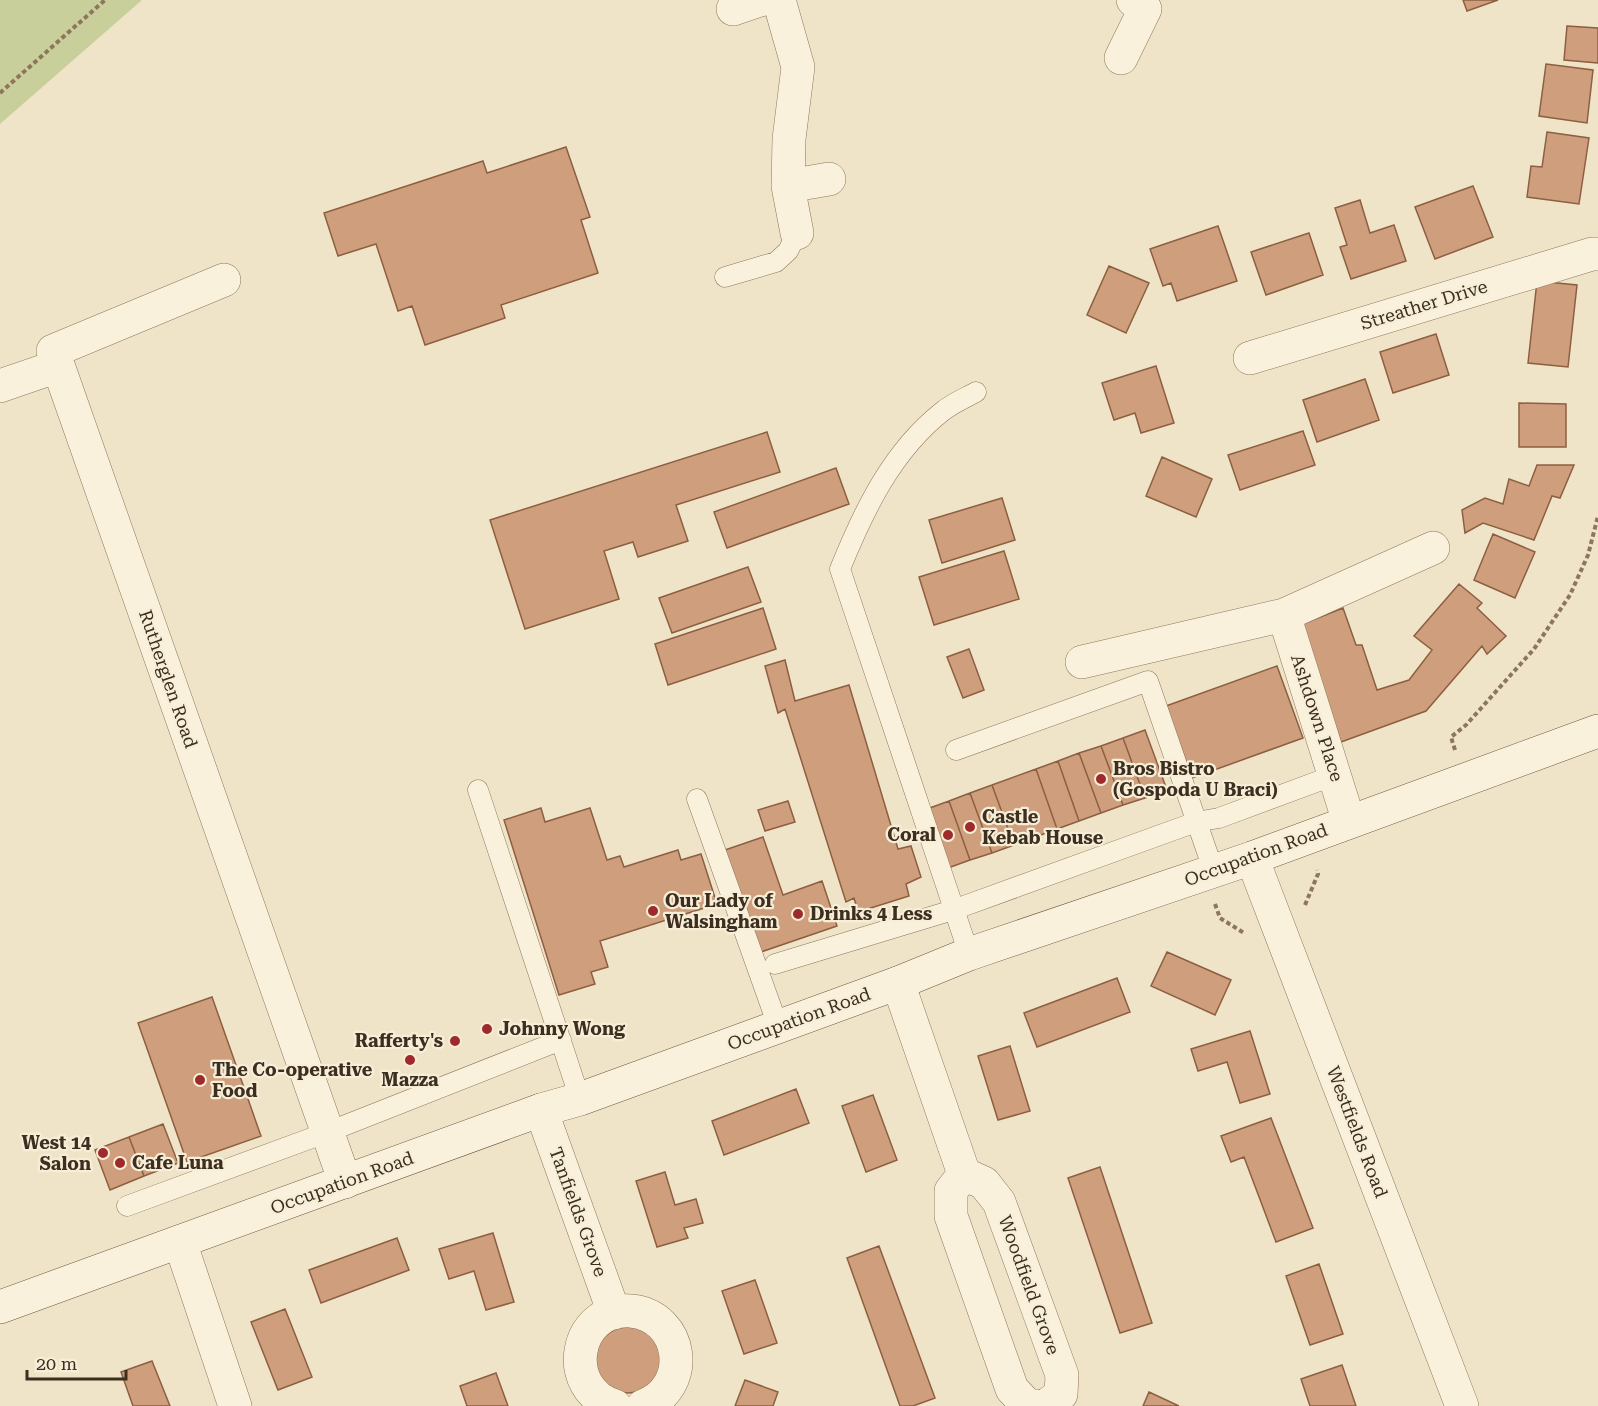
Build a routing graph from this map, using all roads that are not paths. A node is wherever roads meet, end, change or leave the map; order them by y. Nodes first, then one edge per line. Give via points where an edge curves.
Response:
1 (778, 0) edge
2 (1133, 0) edge
3 (1122, 58) dead end
4 (829, 179) dead end
5 (788, 186) junction
6 (797, 233) joint
7 (1598, 254) edge
8 (725, 278) dead end
9 (224, 280) dead end
10 (1250, 358) dead end
11 (58, 366) junction
12 (0, 386) edge
13 (976, 392) dead end
14 (1434, 548) dead end
15 (1284, 615) junction
16 (1082, 662) dead end
17 (1598, 731) edge
18 (956, 750) dead end
19 (1335, 775) junction
20 (478, 790) dead end
21 (698, 799) dead end
22 (1196, 822) junction
23 (1349, 822) junction
24 (1252, 858) junction
25 (1214, 872) junction
26 (953, 910) junction
27 (969, 954) junction
28 (775, 964) dead end
29 (898, 983) junction
30 (778, 1026) junction
31 (561, 1040) junction
32 (580, 1099) junction
33 (541, 1110) junction
34 (328, 1132) junction
35 (963, 1174) junction
36 (345, 1182) junction
37 (127, 1206) dead end
38 (180, 1242) junction
39 (0, 1307) edge
40 (614, 1313) junction
41 (235, 1406) edge
42 (615, 1406) edge
43 (643, 1406) edge
44 (1036, 1406) edge
45 (1046, 1406) edge
46 (1462, 1406) edge

1 - 5 street via 798,67
2 - 3 street via 1145,9
4 - 5 street
5 - 6 street
6 - 8 lane via 788,251 776,262
7 - 10 street, Streather Drive
9 - 11 street via 53,351
11 - 12 street
11 - 34 street, Rutherglen Road
13 - 26 lane via 945,409 914,439 882,480 840,569
14 - 15 street
15 - 16 street
15 - 19 street, Ashdown Place
17 - 23 street, Occupation Road
18 - 22 lane via 1148,681
19 - 22 lane via 1220,818
19 - 23 street, Ashdown Place
20 - 31 lane
21 - 30 lane
22 - 25 lane
22 - 26 lane
23 - 24 street, Occupation Road
24 - 25 street, Occupation Road
24 - 46 street, Westfields Road
25 - 27 street, Occupation Road
26 - 27 lane
26 - 28 lane
27 - 29 street, Occupation Road
29 - 30 street, Occupation Road
29 - 35 street
30 - 32 street, Occupation Road
31 - 32 lane
31 - 34 lane
32 - 33 street, Occupation Road
33 - 36 street, Occupation Road
33 - 40 street, Tanfields Grove
34 - 36 street, Rutherglen Road
34 - 37 lane
35 - 44 street via 951,1191 951,1216 1012,1389 1027,1405
35 - 45 street, Woodfield Grove via 984,1183 999,1202 1062,1375 1061,1394
36 - 38 street, Occupation Road
38 - 39 street, Occupation Road
38 - 41 street
40 - 42 street via 589,1330 581,1345 579,1362 593,1394
40 - 43 street via 631,1311 647,1315 661,1325 675,1347 672,1380 663,1394

